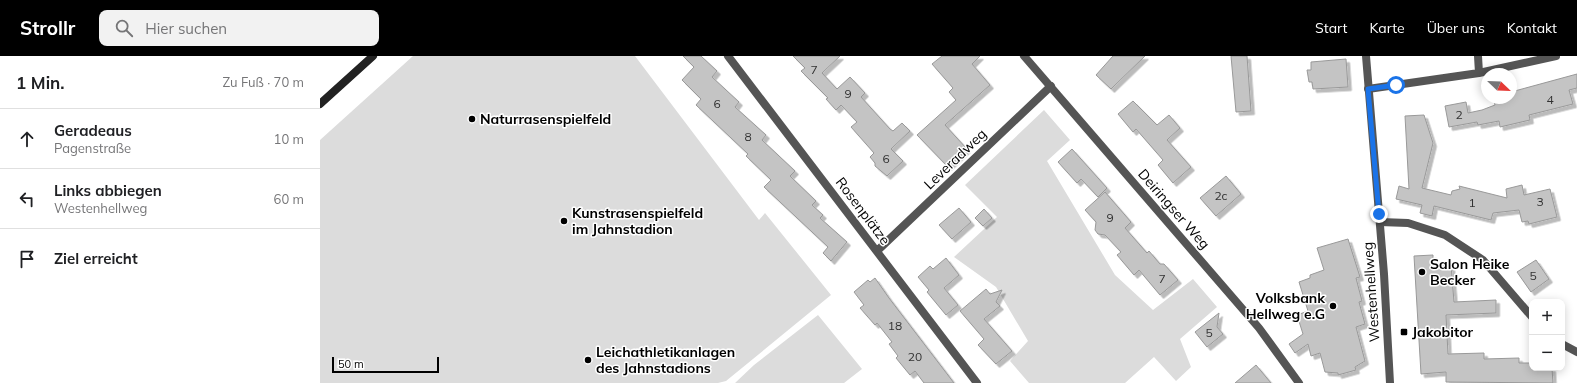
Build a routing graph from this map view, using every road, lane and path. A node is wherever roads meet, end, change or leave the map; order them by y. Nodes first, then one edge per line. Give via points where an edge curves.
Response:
1 (373, 56) edge
2 (728, 56) edge
3 (1024, 56) edge
4 (1366, 56) edge
5 (1478, 56) edge
6 (1556, 56) edge
7 (1479, 73) junction
8 (1050, 86) junction
9 (1368, 89) junction
10 (320, 104) edge
11 (1380, 222) junction
12 (877, 251) junction
13 (1529, 314) edge
14 (1565, 346) edge
15 (1577, 352) edge
16 (977, 383) edge
17 (1299, 383) edge
18 (1390, 383) edge

1 - 10 main road
2 - 12 street, Rosenplätze
3 - 8 street, Deiringser Weg
4 - 9 street, Westenhellweg
5 - 7 street
6 - 7 street
7 - 9 street
8 - 12 street, Leveradweg
8 - 17 street, Deiringser Weg via 1259,328
9 - 11 street, Westenhellweg
11 - 13 street via 1408,223 1445,235 1483,260
11 - 18 street, Westenhellweg
12 - 16 street, Rosenplätze
14 - 15 street

